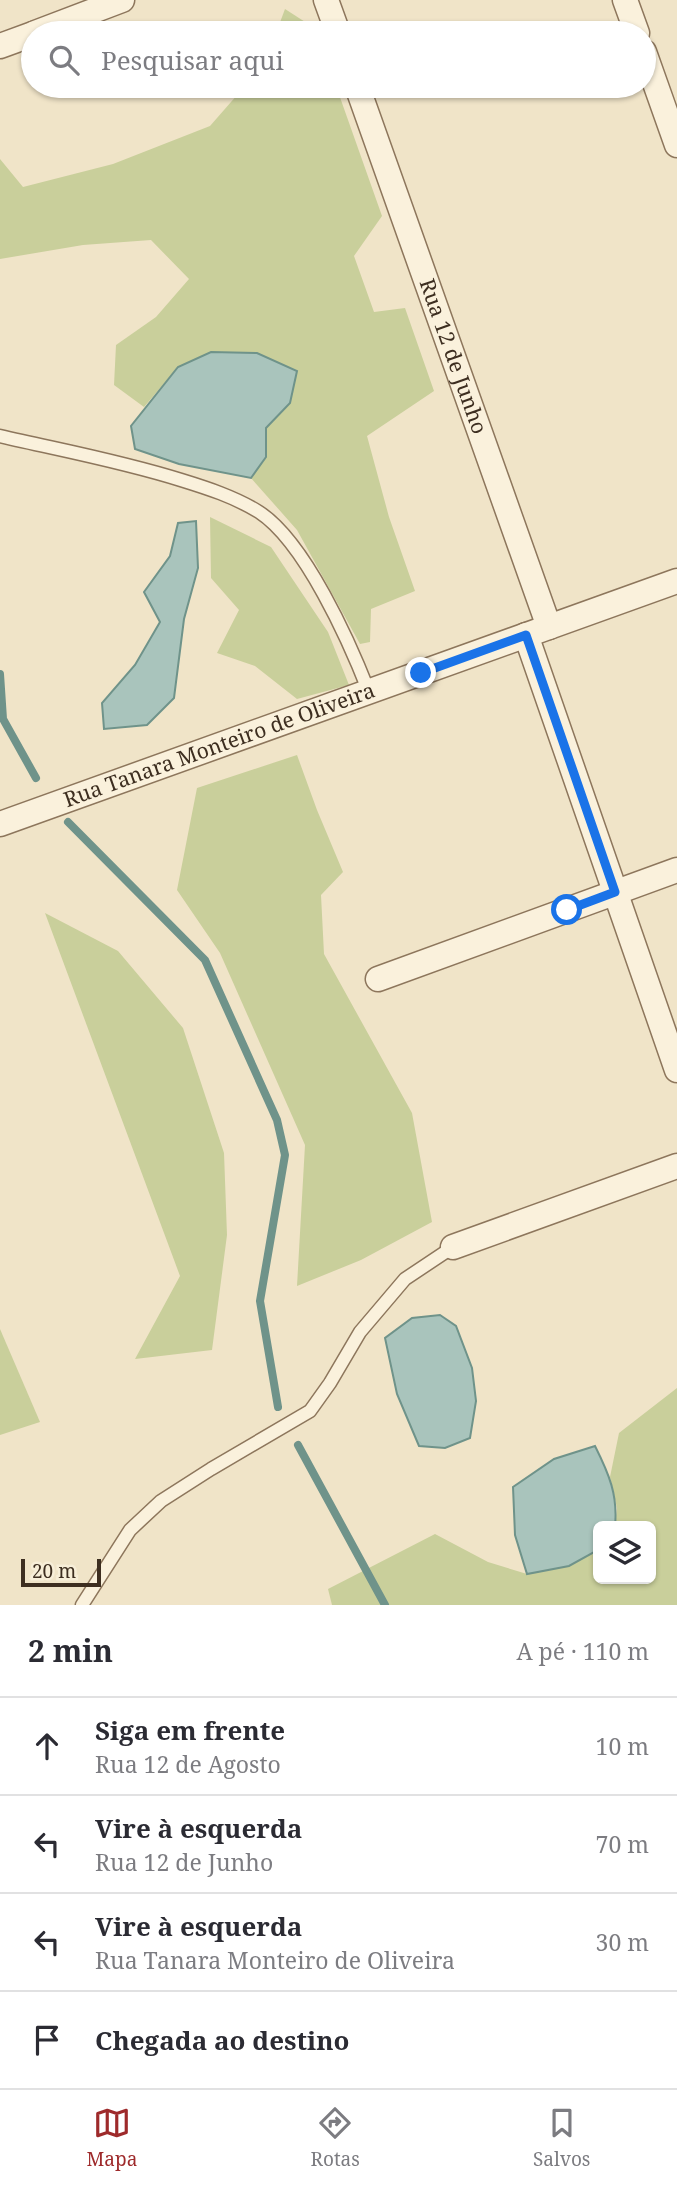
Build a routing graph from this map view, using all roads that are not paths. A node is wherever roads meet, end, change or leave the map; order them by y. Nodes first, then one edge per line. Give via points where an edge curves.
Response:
1 (122, 0) edge
2 (326, 0) edge
3 (625, 0) edge
4 (68, 21) edge
5 (334, 21) edge
6 (633, 21) edge
7 (21, 39) edge
8 (0, 47) edge
9 (656, 86) edge
10 (361, 98) edge
11 (677, 145) edge
12 (0, 436) edge
13 (677, 581) edge
14 (549, 627) junction
15 (526, 635) junction
16 (369, 692) junction
17 (0, 824) edge
18 (677, 870) edge
19 (615, 892) junction
20 (378, 979) dead end
21 (677, 1070) edge
22 (677, 1166) edge
23 (453, 1247) joint
24 (82, 1605) edge

1 - 4 street
2 - 5 street
3 - 6 street
7 - 8 street
9 - 11 street
10 - 14 street, Rua 12 de Junho
12 - 16 lane via 149,470 215,490 260,513 287,539 319,587
13 - 14 street, Rua Tanara Monteiro de Oliveira
14 - 15 street, Rua Tanara Monteiro de Oliveira
15 - 16 street, Rua Tanara Monteiro de Oliveira
15 - 19 street
16 - 17 street, Rua Tanara Monteiro de Oliveira
18 - 19 street
19 - 20 street
19 - 21 street
22 - 23 street
23 - 24 lane via 405,1279 360,1332 310,1411 161,1501 130,1530

